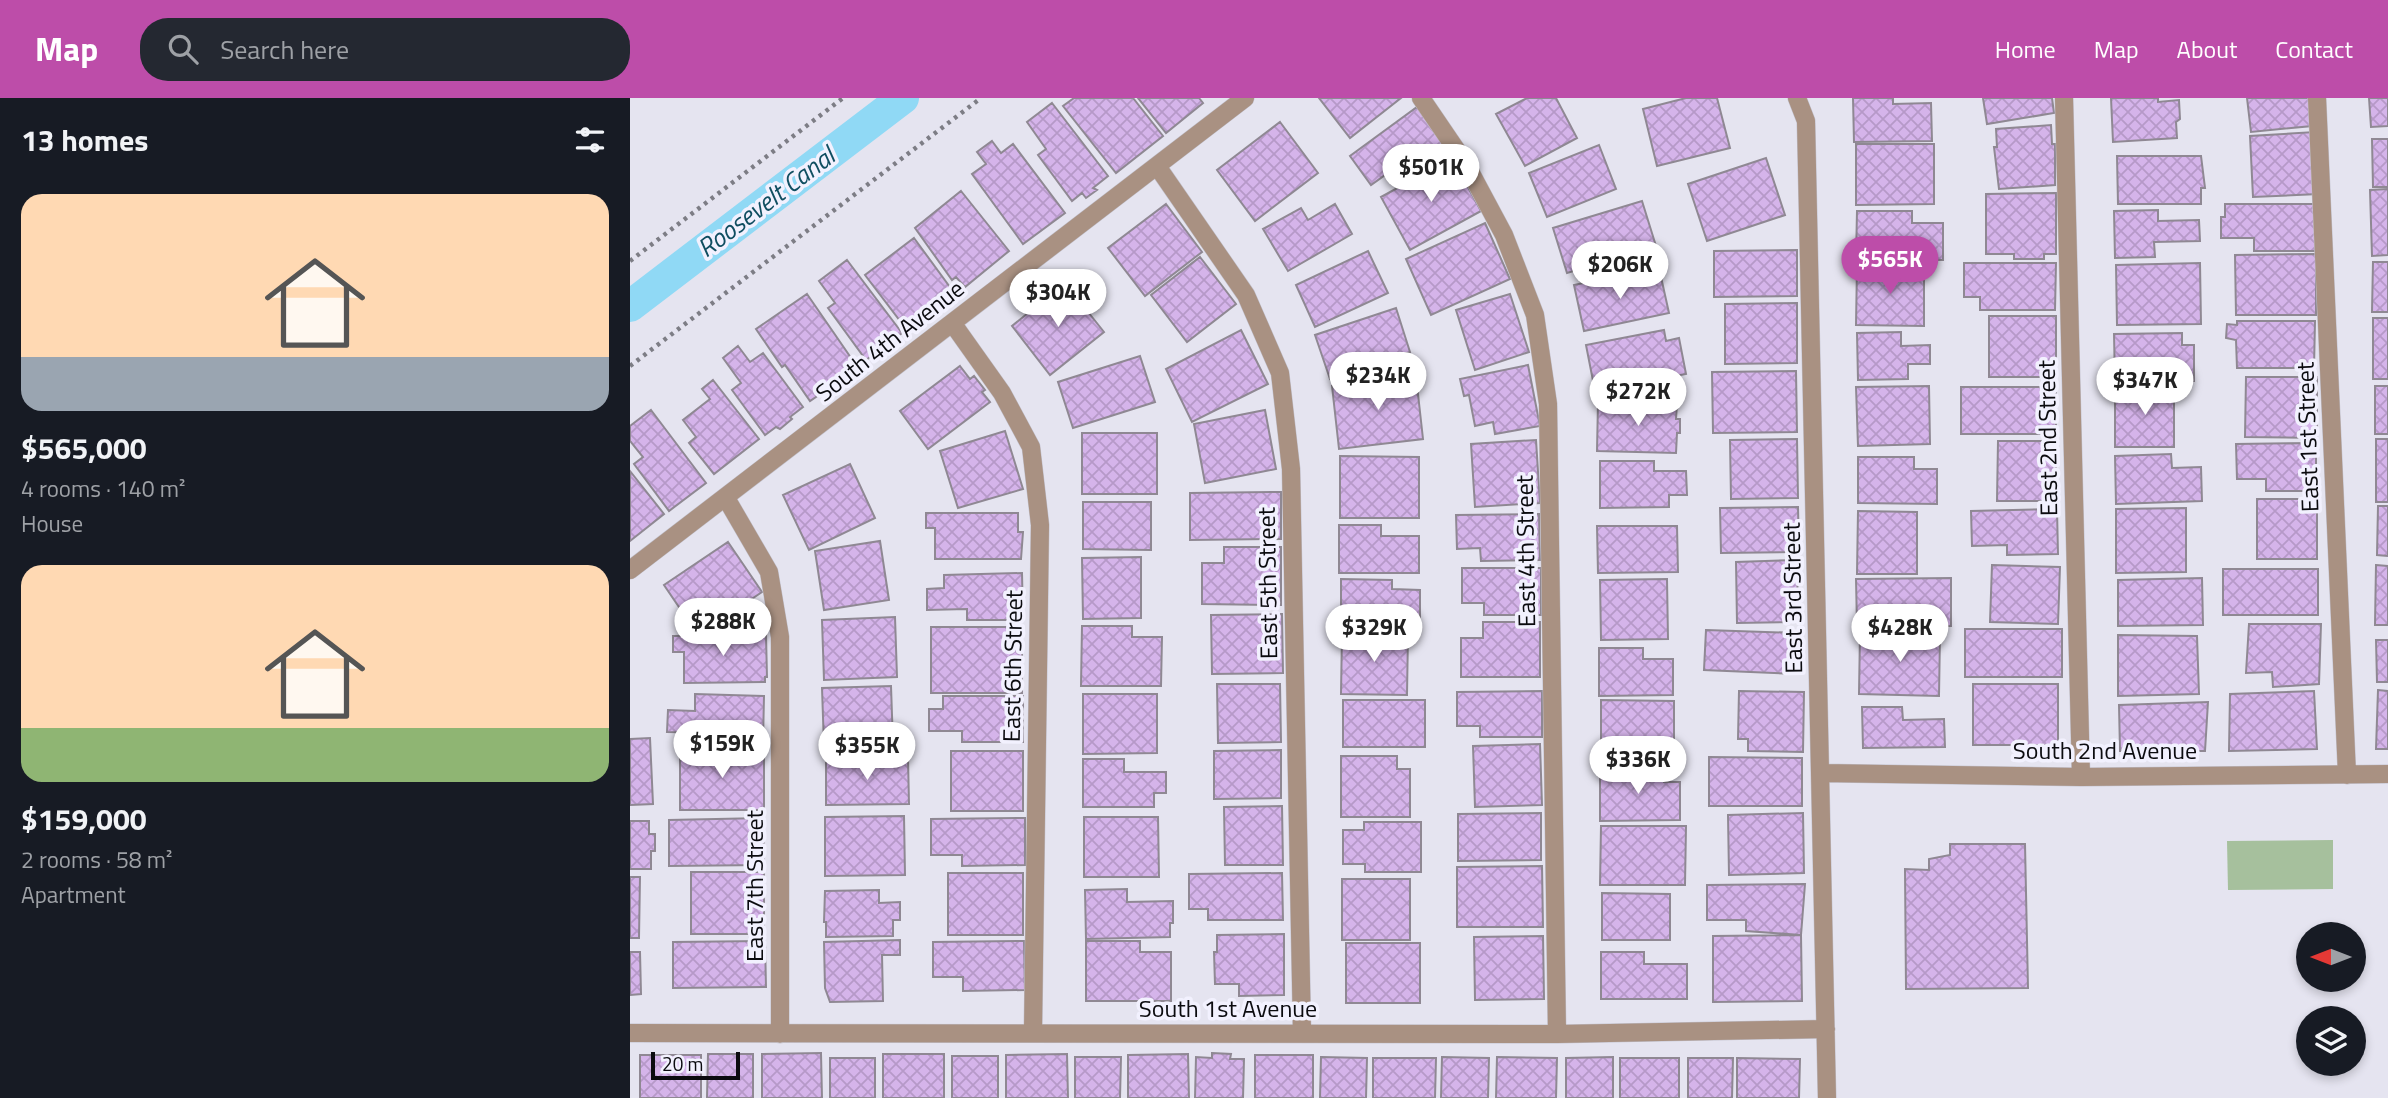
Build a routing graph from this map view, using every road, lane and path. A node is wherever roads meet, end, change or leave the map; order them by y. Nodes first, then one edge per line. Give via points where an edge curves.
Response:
1 (844, 98) edge
2 (981, 98) edge
3 (1245, 98) edge
4 (1421, 98) edge
5 (1797, 98) edge
6 (2064, 98) edge
7 (2317, 98) edge
8 (1157, 166) junction
9 (630, 261) edge
10 (953, 324) junction
11 (630, 366) edge
12 (726, 498) junction
13 (630, 570) edge
14 (1821, 773) junction
15 (2388, 774) edge
16 (2347, 775) junction
17 (2081, 777) junction
18 (1826, 1029) junction
19 (1033, 1031) junction
20 (630, 1032) edge
21 (780, 1034) junction
22 (1302, 1034) junction
23 (1557, 1034) junction
24 (1827, 1098) edge

1 - 9 path
2 - 11 path
3 - 8 lane, South 4th Avenue
4 - 23 lane, East 4th Street via 1466,164 1504,235 1535,315 1547,392
5 - 14 lane, East 3rd Street via 1806,121
6 - 17 lane, East 2nd Street
7 - 16 lane, East 1st Street
8 - 10 lane, South 4th Avenue
8 - 22 lane, East 5th Street via 1246,295 1280,373 1290,469
10 - 12 lane, South 4th Avenue
10 - 19 lane, East 6th Street via 1002,393 1031,447 1040,525
12 - 13 lane, South 4th Avenue
12 - 21 lane, East 7th Street via 769,572 780,637
14 - 17 lane, South 2nd Avenue
14 - 18 lane, East 3rd Street
15 - 16 lane, South 2nd Avenue
16 - 17 lane, South 2nd Avenue
18 - 23 lane, South 1st Avenue
18 - 24 lane, East 3rd Street
19 - 21 lane, South 1st Avenue
19 - 22 lane, South 1st Avenue
20 - 21 lane, South 1st Avenue
22 - 23 lane, South 1st Avenue

